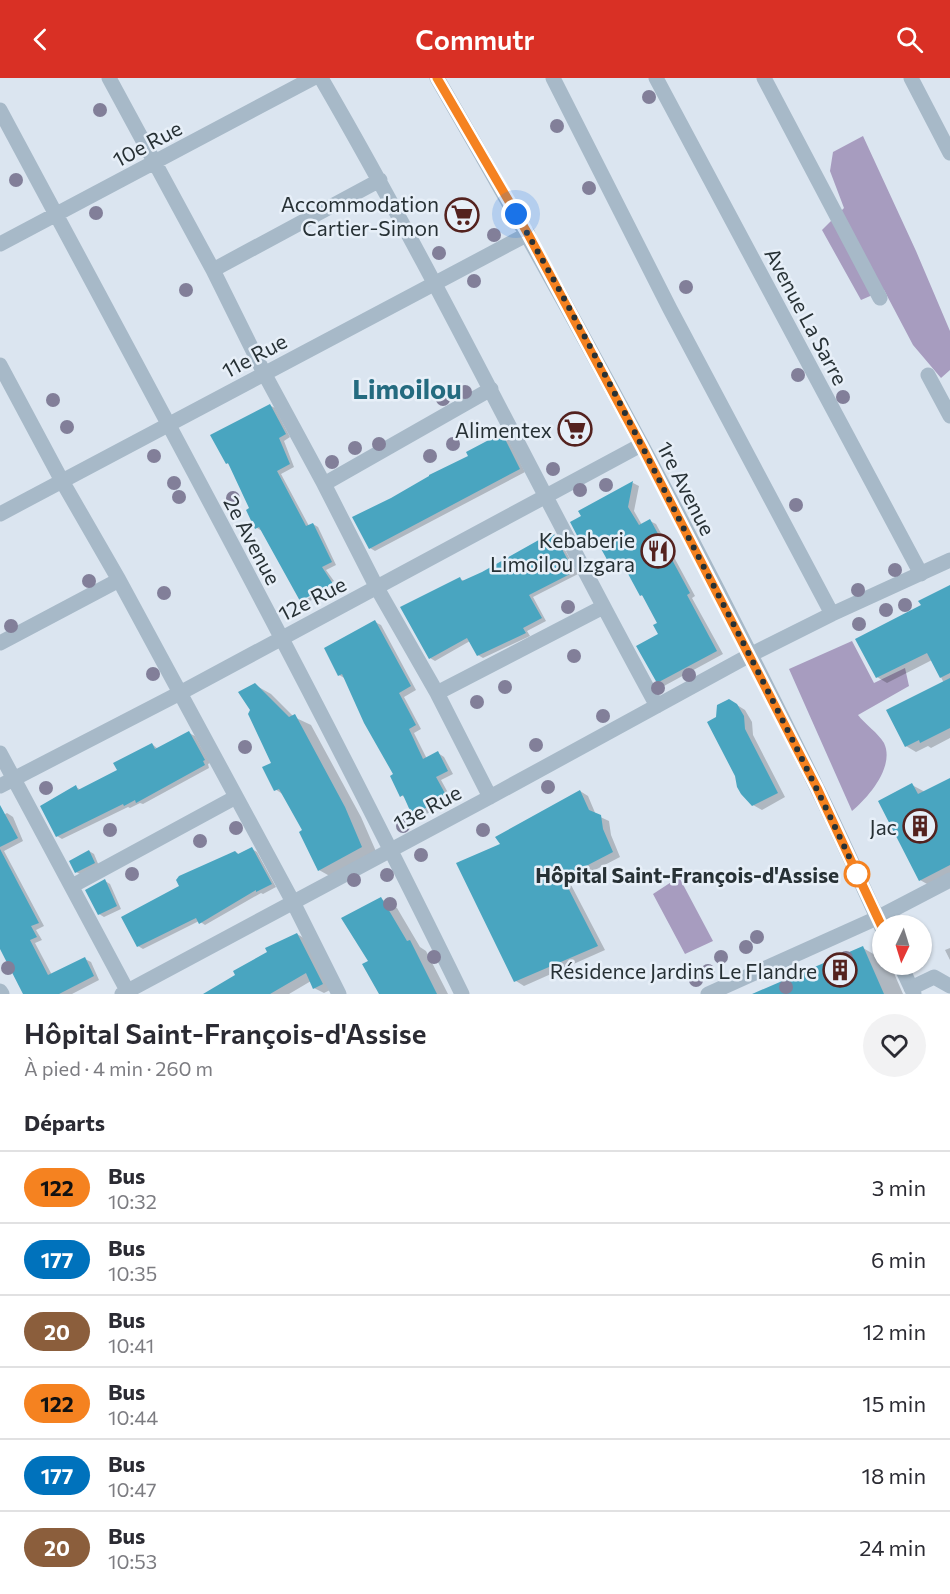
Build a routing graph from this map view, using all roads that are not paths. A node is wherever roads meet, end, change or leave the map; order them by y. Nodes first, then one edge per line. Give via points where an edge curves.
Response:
1 (109, 78) edge
2 (313, 78) edge
3 (321, 78) edge
4 (437, 78) edge
5 (553, 78) edge
6 (656, 78) edge
7 (764, 78) edge
8 (911, 78) edge
9 (0, 110) edge
10 (950, 153) edge
11 (154, 162) junction
12 (380, 180) junction
13 (56, 215) junction
14 (528, 234) junction
15 (0, 244) edge
16 (213, 270) junction
17 (434, 284) junction
18 (880, 298) dead end
19 (2, 373) edge
20 (264, 373) junction
21 (928, 375) dead end
22 (491, 389) junction
23 (950, 416) edge
24 (168, 424) junction
25 (641, 445) junction
26 (62, 482) junction
27 (324, 484) junction
28 (546, 496) junction
29 (0, 514) edge
30 (950, 560) edge
31 (921, 574) junction
32 (119, 580) junction
33 (377, 588) junction
34 (603, 607) junction
35 (832, 614) junction
36 (281, 638) junction
37 (0, 643) edge
38 (750, 655) junction
39 (180, 693) junction
40 (437, 693) junction
41 (657, 706) junction
42 (0, 753) edge
43 (14, 779) junction
44 (0, 786) edge
45 (236, 797) junction
46 (490, 797) junction
47 (392, 849) junction
48 (950, 880) edge
49 (72, 886) junction
50 (293, 902) junction
51 (877, 915) edge
52 (892, 915) edge
53 (872, 925) edge
54 (905, 975) edge
55 (950, 986) edge
56 (912, 991) edge
57 (126, 993) edge
58 (339, 994) edge
59 (462, 994) edge
60 (708, 994) edge

1 - 11 street
2 - 11 street, 10e Rue
3 - 12 street
4 - 14 street, 1re Avenue
5 - 35 street
6 - 31 street, Avenue La Sarre
7 - 18 street
8 - 10 street
9 - 13 street, 2e Avenue
11 - 13 street, 10e Rue
11 - 16 street
12 - 16 street
12 - 17 street
13 - 15 street, 10e Rue
13 - 24 street, 2e Avenue
14 - 17 street, 11e Rue
14 - 25 street, 1re Avenue
16 - 20 street
17 - 20 street, 11e Rue
17 - 22 street
19 - 26 street
20 - 24 street, 11e Rue
20 - 27 street
21 - 23 street
22 - 27 street
22 - 28 street
24 - 26 street, 11e Rue
24 - 36 street, 2e Avenue
25 - 28 street, 12e Rue
25 - 38 street, 1re Avenue
26 - 29 street, 11e Rue
26 - 32 street
27 - 33 street
28 - 33 street, 12e Rue
28 - 34 street
30 - 31 street, 13e Rue
31 - 35 street, 13e Rue
32 - 37 street
32 - 39 street
33 - 36 street, 12e Rue
33 - 40 street
34 - 40 street
34 - 41 street
35 - 38 street, 13e Rue
36 - 39 street, 12e Rue
36 - 47 street, 2e Avenue
38 - 41 street, 13e Rue
38 - 51 street, 1re Avenue
39 - 43 street, 12e Rue
39 - 45 street
40 - 46 street
41 - 46 street, 13e Rue
42 - 43 street
43 - 44 street, 12e Rue
43 - 49 street
45 - 49 street
45 - 50 street
46 - 47 street, 13e Rue
47 - 50 street, 13e Rue
47 - 59 street, 2e Avenue
48 - 52 street
49 - 57 street
50 - 57 street, 13e Rue
50 - 58 street
53 - 60 street
54 - 56 street
55 - 56 street via 934,977

